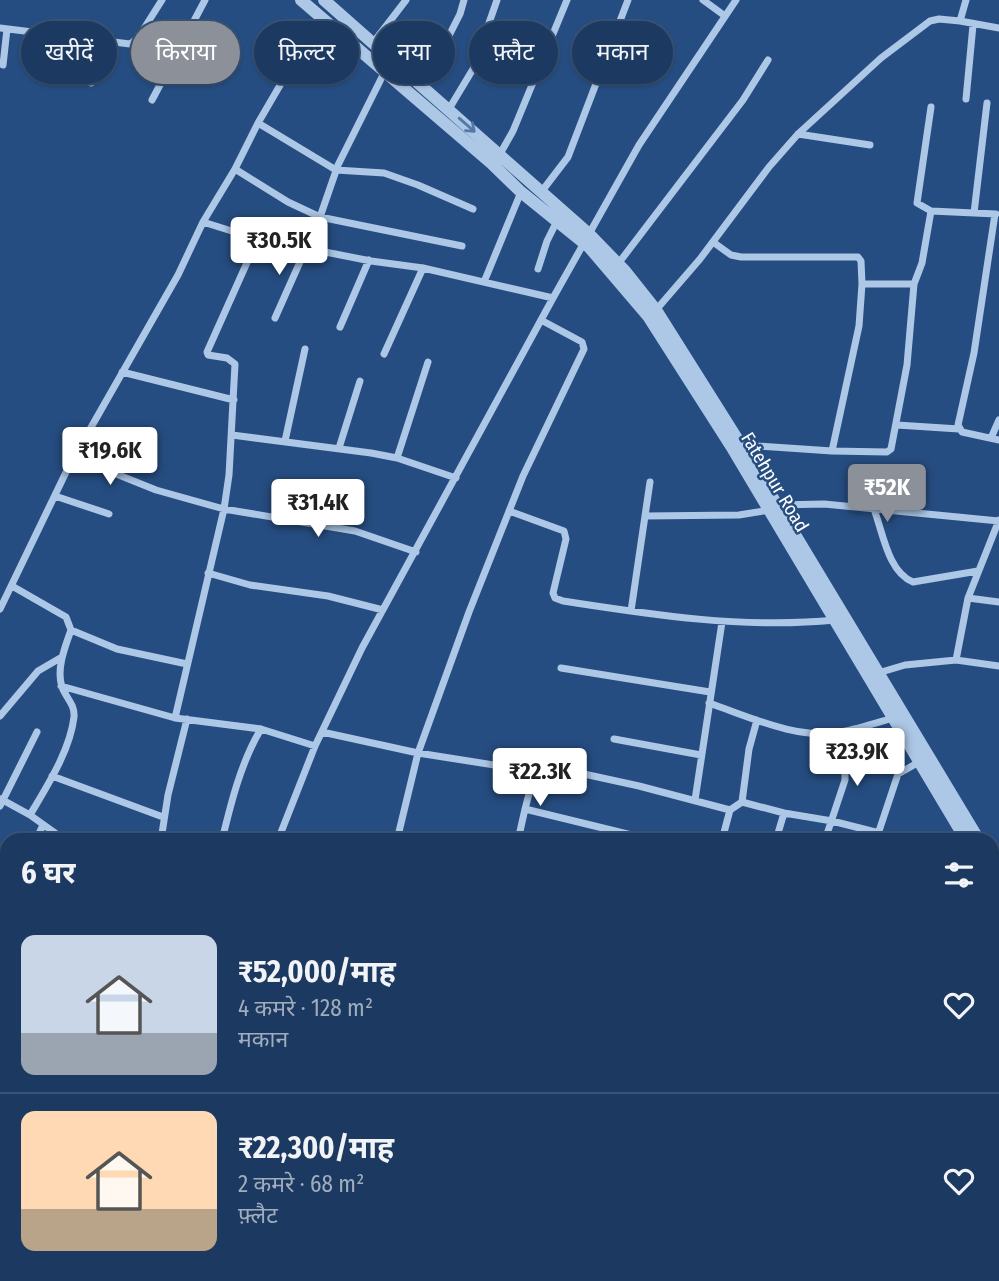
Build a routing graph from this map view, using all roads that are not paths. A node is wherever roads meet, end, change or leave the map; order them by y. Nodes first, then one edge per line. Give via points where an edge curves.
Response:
1 (162, 0) edge
2 (205, 0) edge
3 (301, 0) edge
4 (406, 0) edge
5 (464, 0) edge
6 (497, 0) edge
7 (567, 0) edge
8 (628, 0) edge
9 (703, 0) edge
10 (736, 0) edge
11 (966, 0) edge
12 (328, 1) edge
13 (321, 16) junction
14 (725, 16) junction
15 (390, 21) edge
16 (960, 21) junction
17 (973, 25) junction
18 (3, 28) edge
19 (999, 28) edge
20 (21, 30) edge
21 (117, 43) edge
22 (373, 43) edge
23 (768, 60) dead end
24 (373, 63) edge
25 (3, 65) dead end
26 (379, 84) edge
27 (397, 84) edge
28 (421, 84) edge
29 (423, 86) junction
30 (967, 99) dead end
31 (152, 100) dead end
32 (987, 103) dead end
33 (930, 107) dead end
34 (449, 109) junction
35 (258, 124) junction
36 (798, 135) junction
37 (870, 145) dead end
38 (500, 154) junction
39 (236, 169) junction
40 (336, 170) junction
41 (542, 191) junction
42 (521, 192) junction
43 (473, 209) dead end
44 (931, 211) junction
45 (974, 213) junction
46 (997, 215) edge
47 (320, 217) junction
48 (557, 221) junction
49 (203, 222) junction
50 (258, 238) junction
51 (587, 238) junction
52 (713, 242) junction
53 (462, 246) dead end
54 (307, 248) junction
55 (369, 260) junction
56 (618, 264) junction
57 (423, 268) junction
58 (538, 269) dead end
59 (484, 282) junction
60 (862, 284) junction
61 (914, 284) junction
62 (553, 298) junction
63 (656, 310) junction
64 (275, 318) dead end
65 (541, 320) junction
66 (340, 327) dead end
67 (304, 349) dead end
68 (384, 354) dead end
69 (428, 362) dead end
70 (122, 372) junction
71 (360, 381) dead end
72 (234, 400) junction
73 (999, 420) edge
74 (897, 425) junction
75 (959, 429) junction
76 (88, 432) junction
77 (232, 435) junction
78 (995, 439) edge
79 (285, 440) junction
80 (741, 444) junction
81 (339, 448) junction
82 (150, 450) dead end
83 (832, 451) junction
84 (74, 457) junction
85 (397, 458) junction
86 (456, 478) junction
87 (650, 482) dead end
88 (55, 496) junction
89 (773, 508) junction
90 (224, 509) junction
91 (874, 509) junction
92 (509, 511) junction
93 (109, 514) dead end
94 (646, 516) junction
95 (999, 520) edge
96 (416, 552) junction
97 (978, 571) junction
98 (208, 573) junction
99 (12, 586) junction
100 (968, 598) junction
101 (999, 602) edge
102 (0, 609) edge
103 (383, 610) junction
104 (631, 611) junction
105 (835, 620) junction
106 (722, 622) junction
107 (71, 630) junction
108 (858, 650) junction
109 (62, 657) junction
110 (956, 660) junction
111 (187, 664) junction
112 (999, 666) edge
113 (561, 668) dead end
114 (877, 673) junction
115 (61, 686) junction
116 (710, 692) junction
117 (709, 703) junction
118 (0, 716) edge
119 (176, 718) junction
120 (893, 718) junction
121 (187, 719) junction
122 (757, 720) junction
123 (261, 729) junction
124 (37, 732) dead end
125 (322, 732) junction
126 (839, 733) junction
127 (614, 740) dead end
128 (315, 746) junction
129 (418, 753) junction
130 (701, 755) junction
131 (919, 762) junction
132 (538, 772) junction
133 (52, 776) junction
134 (695, 800) junction
135 (1, 801) edge
136 (742, 802) junction
137 (525, 809) junction
138 (730, 810) junction
139 (784, 813) junction
140 (30, 816) junction
141 (163, 817) junction
142 (832, 821) junction
143 (43, 825) junction
144 (39, 833) edge
145 (55, 833) edge
146 (162, 833) edge
147 (224, 833) edge
148 (281, 833) edge
149 (399, 833) edge
150 (520, 833) edge
151 (623, 833) edge
152 (724, 833) edge
153 (778, 833) edge
154 (828, 833) edge
155 (866, 833) edge
156 (878, 833) edge
157 (962, 833) edge
158 (975, 833) edge

1 - 21 street via 138,38 130,44
2 - 31 street
3 - 13 street, Fatehpur Road
4 - 15 street
5 - 29 street
6 - 34 street via 473,69
7 - 38 street
8 - 41 street via 568,157
9 - 14 street
10 - 14 street
11 - 16 street
12 - 13 street
12 - 22 street
13 - 24 street, Fatehpur Road
13 - 35 street
14 - 51 street via 639,145
16 - 17 street
16 - 36 street via 930,21 881,58
17 - 19 street
17 - 30 street
18 - 20 street
18 - 25 street
23 - 56 street via 743,100
26 - 40 street
27 - 42 street, Fatehpur Road
28 - 29 street
29 - 34 street
32 - 45 street
33 - 44 street via 917,203
34 -> 38 street
35 - 39 street
35 - 40 street
36 - 37 street
36 - 52 street
38 - 41 street
39 - 47 street
39 - 49 street
40 - 43 street via 384,173
40 - 47 street
41 - 51 street
42 - 48 street, Fatehpur Road
42 - 59 street
44 - 45 street
44 - 61 street
45 - 46 street
46 - 75 street
47 - 53 street
47 - 54 street
48 - 51 street, Fatehpur Road
48 - 58 street
49 - 50 street
49 - 70 street
50 - 54 street
50 - 72 street via 207,352 235,364
51 - 56 street
51 - 62 street
51 - 89 street, Fatehpur Road via 648,316
52 - 60 street via 741,257 858,257
52 - 63 street
54 - 55 street
54 - 64 street
55 - 57 street
55 - 66 street
56 - 63 street
57 - 59 street
57 - 68 street
59 - 62 street
60 - 61 street
60 - 83 street via 859,326
61 - 74 street via 908,365
62 - 65 street
63 - 80 street
65 - 86 street
65 - 92 street via 582,342 584,349
67 - 79 street
69 - 85 street
70 - 72 street
70 - 76 street
71 - 81 street
72 - 77 street
73 - 78 street
74 - 75 street
74 - 83 street via 894,444 887,452
75 - 78 street
76 - 82 street
76 - 84 street
77 - 79 street
77 - 90 street
79 - 81 street
80 - 83 street
80 - 89 street
81 - 85 street
84 - 88 street
84 - 90 street via 156,490
85 - 86 street
86 - 96 street
87 - 94 street
88 - 93 street
88 - 99 street
89 - 91 street via 824,504
89 - 94 street via 739,515
89 - 105 street, Fatehpur Road
89 - 108 street
90 - 96 street via 355,531
90 - 98 street
91 - 95 street
91 - 97 street via 895,569 906,579 913,582
92 - 104 street via 564,531 555,598
92 - 129 street
94 - 104 street
95 - 97 street
96 - 103 street
97 - 100 street
98 - 103 street
98 - 111 street
99 - 102 street
99 - 107 street via 66,617
100 - 101 street
100 - 110 street
103 - 125 street
104 - 106 street
105 - 106 street
105 - 108 street, Fatehpur Road
106 - 116 street
107 - 109 street
107 - 111 street via 117,649
108 - 114 street
108 - 120 street, Fatehpur Road
109 - 115 street
109 - 118 street via 38,671
110 - 112 street
110 - 114 street
111 - 119 street
113 - 116 street
114 - 158 street
115 - 119 street
115 - 133 street via 74,716
116 - 117 street
117 - 122 street
117 - 130 street
119 - 121 street
120 - 126 street
120 - 131 street, Fatehpur Road
121 - 123 street
121 - 141 street
122 - 126 street via 807,733
122 - 136 street
123 - 128 street
123 - 147 street
124 - 135 street
125 - 128 street
125 - 129 street
126 - 142 street via 845,780
127 - 130 street
128 - 148 street
129 - 132 street
129 - 149 street
130 - 134 street
131 - 156 street via 898,774
131 - 157 street, Fatehpur Road
132 - 134 street via 543,765
132 - 137 street
133 - 140 street
133 - 141 street
134 - 138 street
135 - 140 street
136 - 138 street
136 - 139 street
137 - 150 street
137 - 151 street
138 - 152 street
139 - 142 street
139 - 153 street
140 - 143 street
141 - 146 street
142 - 154 street
142 - 155 street
143 - 144 street
143 - 145 street

